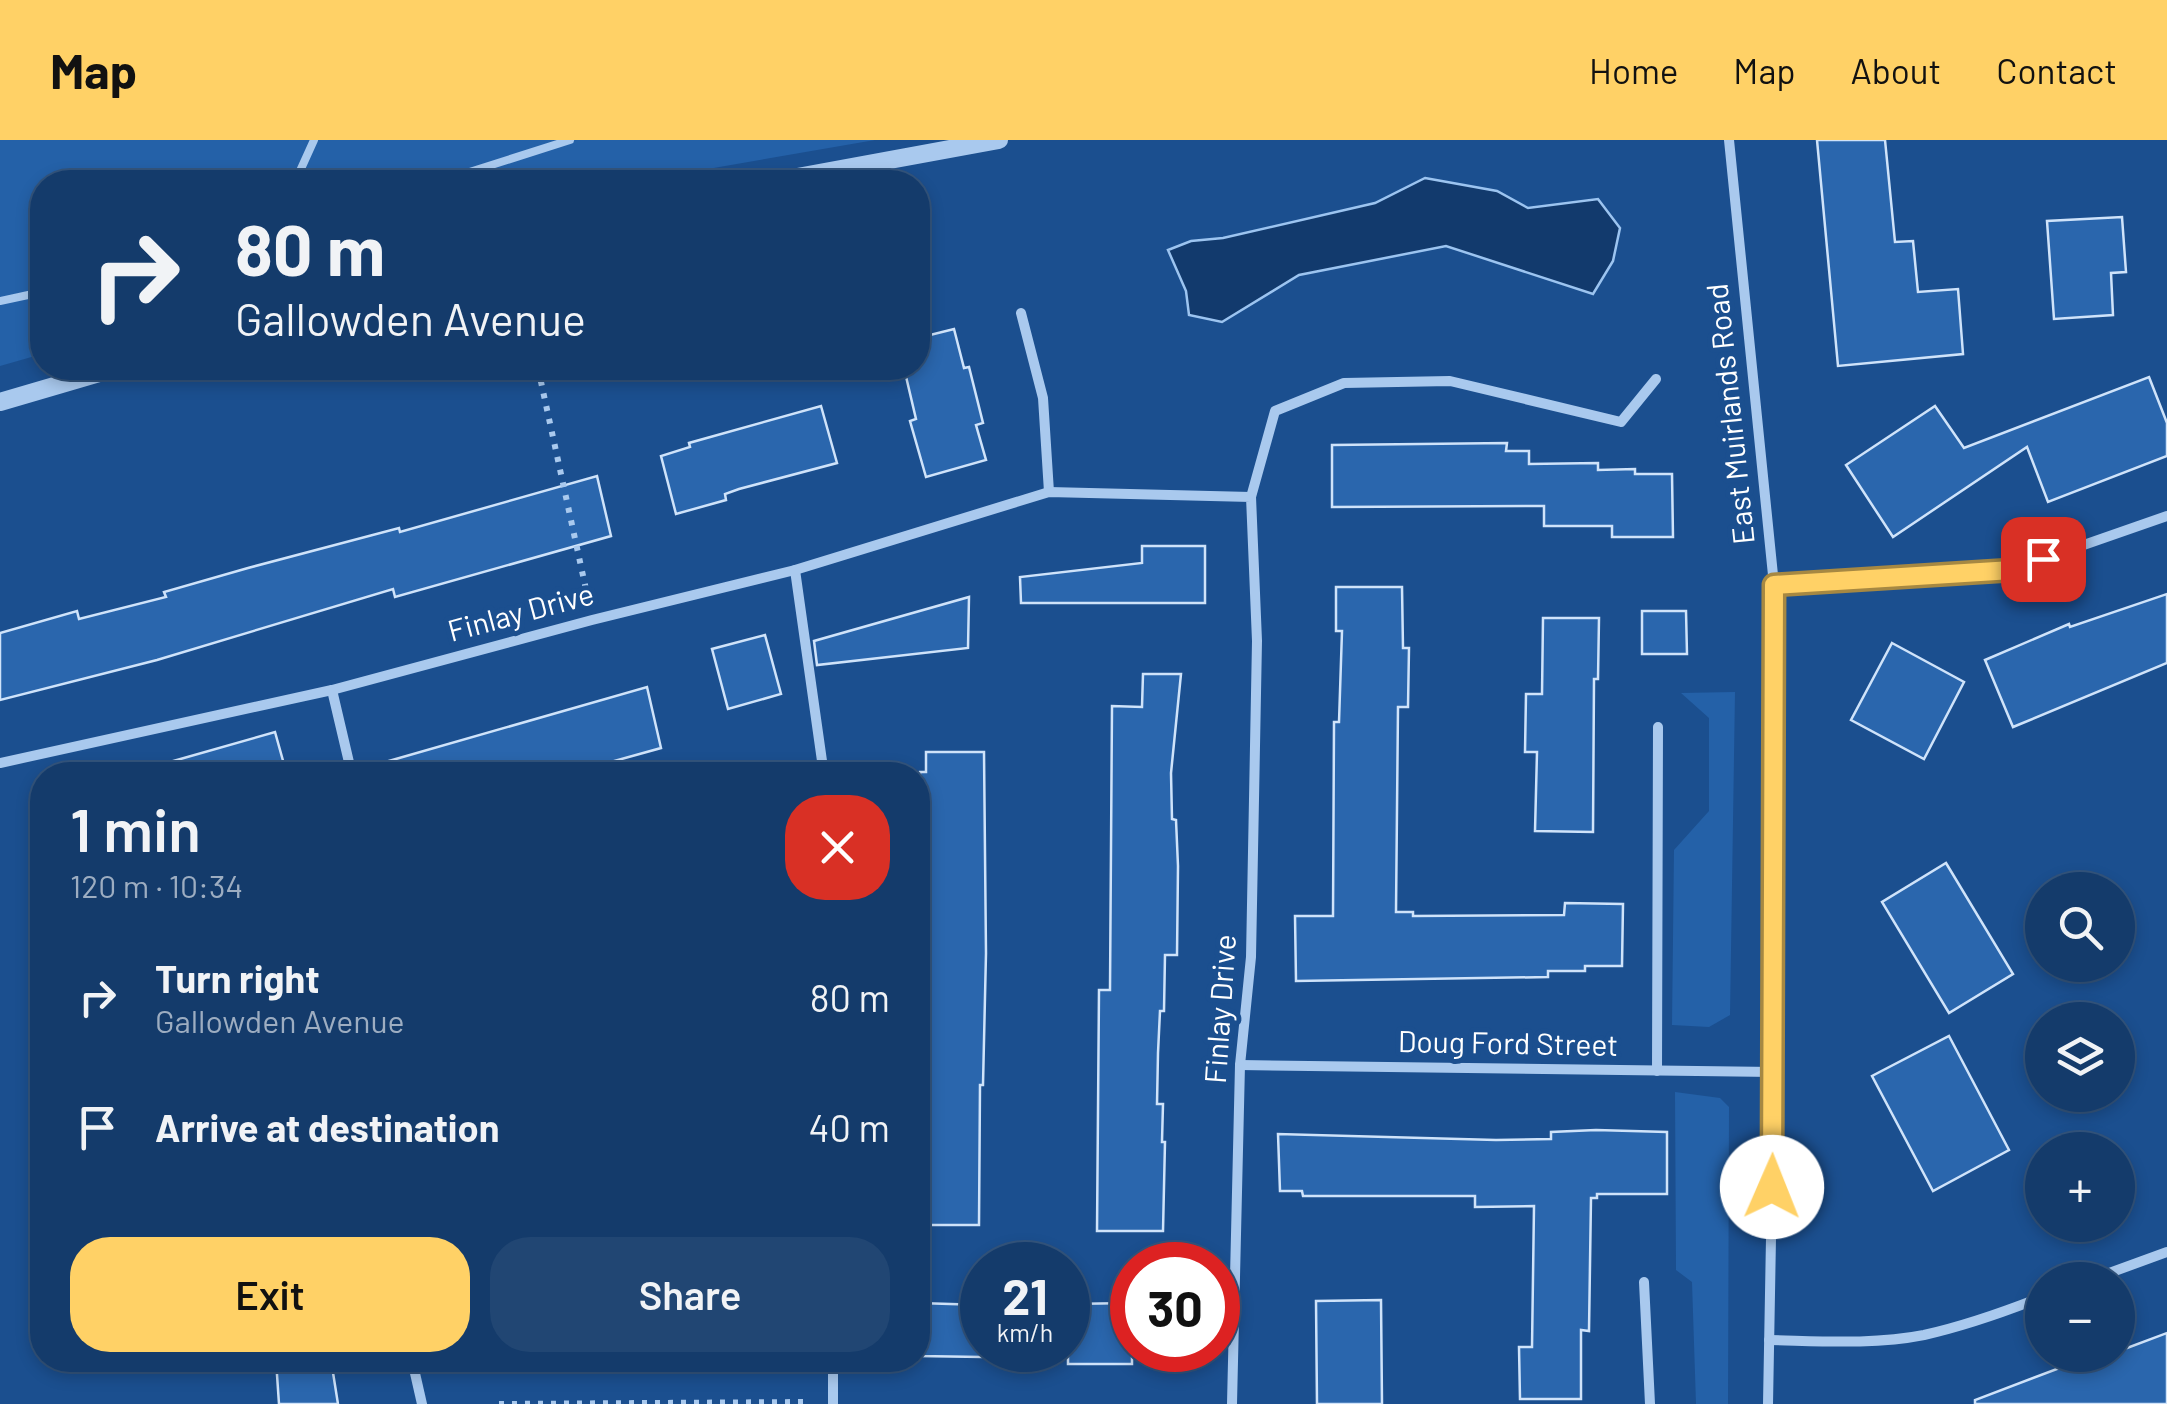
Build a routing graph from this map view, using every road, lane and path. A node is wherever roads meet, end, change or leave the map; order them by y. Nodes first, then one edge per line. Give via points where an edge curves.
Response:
1 (314, 140) edge
2 (570, 140) edge
3 (999, 140) edge
4 (1729, 140) edge
5 (301, 170) edge
6 (476, 170) edge
7 (835, 170) edge
8 (30, 295) edge
9 (0, 301) edge
10 (1021, 314) dead end
11 (1656, 379) dead end
12 (75, 380) edge
13 (541, 380) edge
14 (0, 402) edge
15 (1049, 492) junction
16 (1252, 497) junction
17 (2167, 516) edge
18 (794, 570) junction
19 (1774, 585) junction
20 (592, 620) junction
21 (332, 690) junction
22 (1658, 727) dead end
23 (349, 762) edge
24 (822, 762) edge
25 (0, 764) edge
26 (1240, 1064) junction
27 (1657, 1071) junction
28 (1774, 1072) junction
29 (2167, 1252) edge
30 (2135, 1264) edge
31 (1644, 1282) dead end
32 (2025, 1304) edge
33 (1768, 1340) junction
34 (415, 1372) edge
35 (833, 1372) edge
36 (832, 1402) edge
37 (422, 1404) edge
38 (499, 1404) edge
39 (1232, 1404) edge
40 (1650, 1404) edge
41 (1768, 1404) edge

1 - 5 lane
2 - 6 lane
3 - 7 street
4 - 19 street, East Muirlands Road
8 - 9 lane
10 - 15 street via 1043,398
11 - 16 street, Finlay Drive via 1621,422 1450,381 1344,383 1275,411
12 - 14 street
13 - 20 path
15 - 16 street, Finlay Drive
15 - 18 street, Finlay Drive
16 - 26 street, Finlay Drive via 1251,957
17 - 19 street via 2012,570
18 - 20 street, Finlay Drive
18 - 24 street
19 - 28 street, East Muirlands Road
20 - 21 street, Finlay Drive
21 - 23 street
21 - 25 street, Finlay Drive
22 - 27 street
26 - 27 street, Doug Ford Street
26 - 39 street, Finlay Drive
27 - 28 street, Doug Ford Street
28 - 33 street, East Muirlands Road
29 - 30 street
31 - 40 street
32 - 33 street via 1922,1335
33 - 41 street, East Muirlands Road
34 - 37 street
35 - 36 street
36 - 38 path

